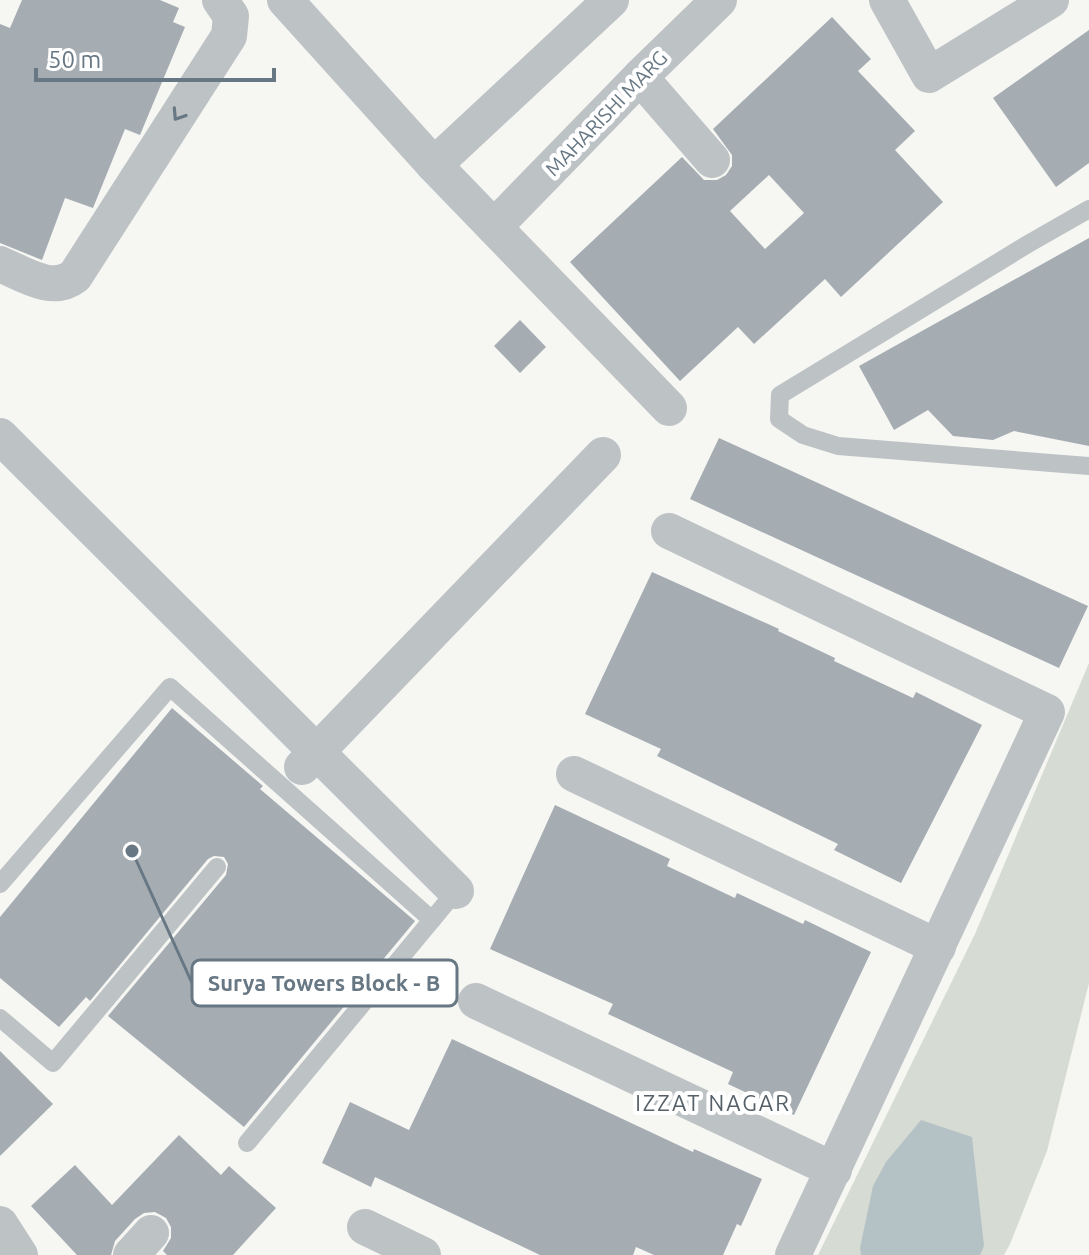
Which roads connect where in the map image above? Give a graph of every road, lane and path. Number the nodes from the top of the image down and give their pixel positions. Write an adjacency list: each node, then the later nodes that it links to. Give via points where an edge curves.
1 (220, 0): 12 (street, one-way to 12, via 231,16 229,36 75,276 54,286)
2 (285, 0): 9 (street)
3 (611, 0): 9 (street)
4 (719, 0): 7 (street, MAHARISHI MARG)
5 (887, 0): 6 (street, via 929,75)
6 (1051, 0)
7 (640, 77): 8 (street); 11 (street, MAHARISHI MARG)
8 (712, 160)
9 (434, 165): 11 (street)
10 (1089, 209): 16 (lane, via 780,395 779,419 803,435 838,446)
11 (494, 227): 13 (street)
12 (0, 264)
13 (669, 408)
14 (0, 436): 18 (street)
15 (603, 455): 18 (street)
16 (1089, 466)
17 (669, 531): 24 (street, via 1047,712)
18 (308, 761): 22 (street)
19 (574, 774): 24 (street)
20 (217, 867): 26 (lane, via 53,1063)
21 (0, 884): 23 (lane, via 170,687)
22 (456, 891): 23 (lane)
23 (432, 920): 27 (lane)
24 (938, 947): 28 (street)
25 (476, 1001): 28 (street)
26 (0, 1018)
27 (247, 1143)
28 (834, 1170): 33 (street)
29 (0, 1224): 31 (street)
30 (365, 1227): 32 (street)
31 (20, 1255)
32 (423, 1255)
33 (793, 1255)

